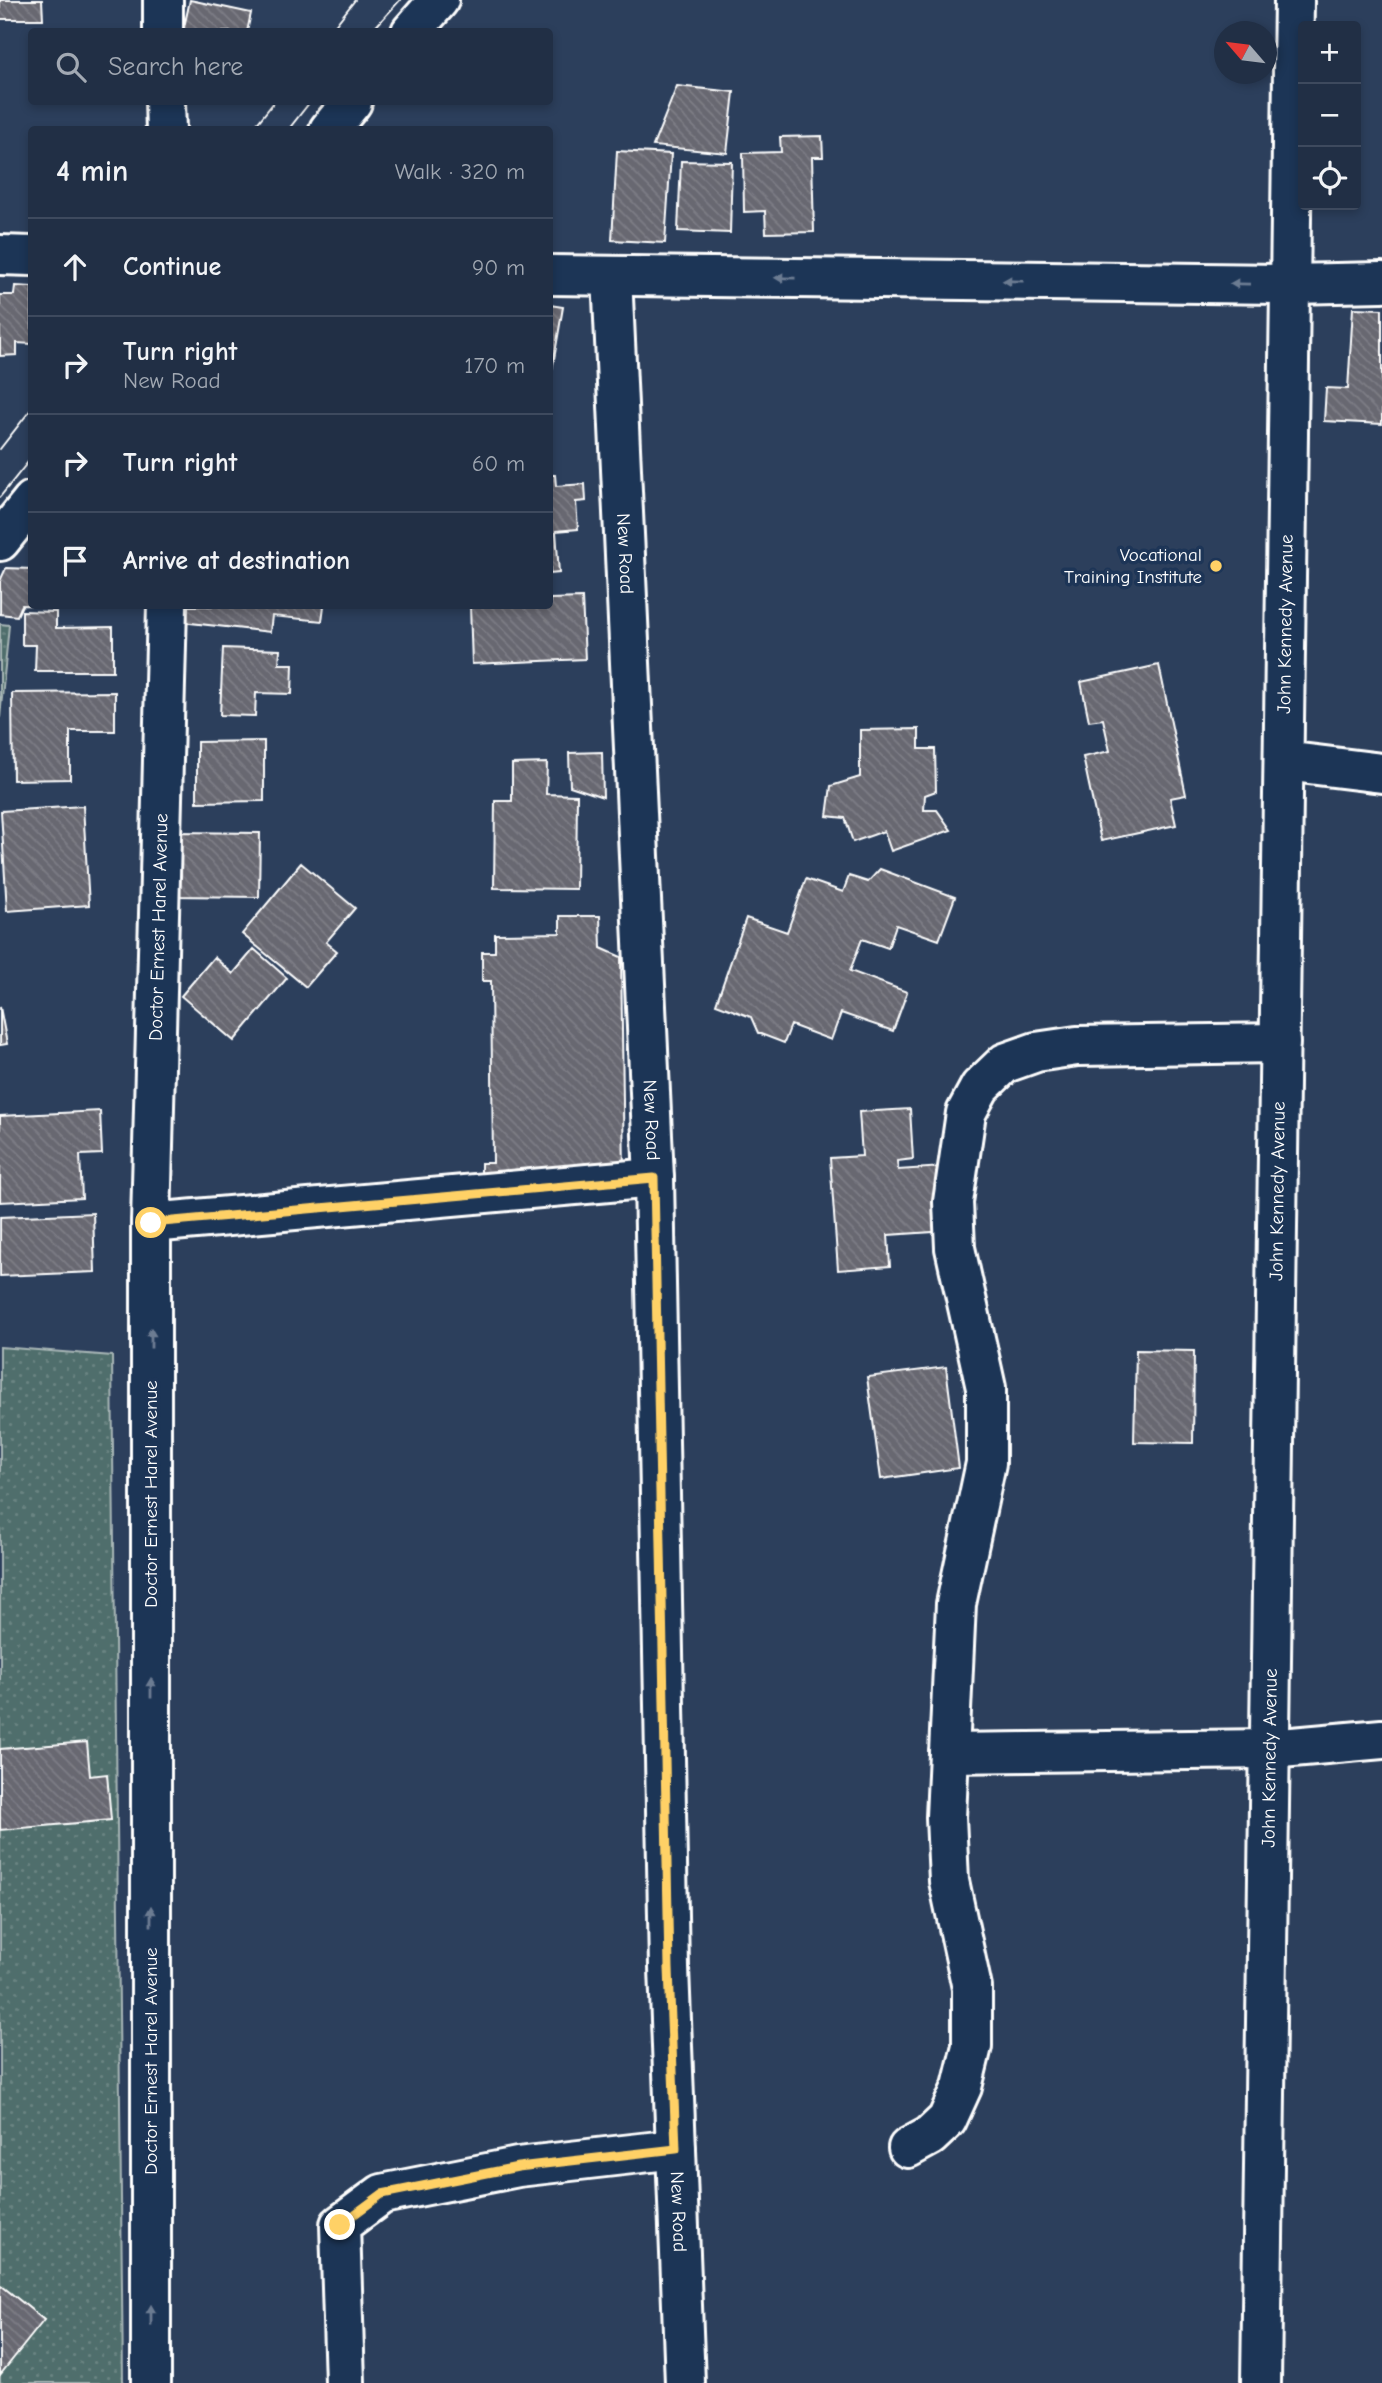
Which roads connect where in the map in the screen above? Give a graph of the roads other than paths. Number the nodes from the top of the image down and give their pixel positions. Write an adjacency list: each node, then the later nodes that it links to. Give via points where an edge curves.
1 (163, 0): 4 (street)
2 (439, 0): 5 (street)
3 (1294, 0): 15 (street, John Kennedy Avenue)
4 (163, 28)
5 (414, 28)
6 (165, 105): 8 (street)
7 (350, 105): 9 (street)
8 (166, 126)
9 (332, 126)
10 (0, 255): 11 (street)
11 (28, 256)
12 (553, 275): 13 (street)
13 (612, 276): 15 (street, one-way to 13); 22 (street, New Road)
14 (1382, 282): 15 (street)
15 (1290, 284): 19 (street, John Kennedy Avenue)
16 (28, 506): 17 (street)
17 (0, 541)
18 (167, 609): 23 (street, Doctor Ernest Harel Avenue)
19 (1284, 761): 20 (street); 21 (street, John Kennedy Avenue)
20 (1382, 773)
21 (1280, 1043): 25 (street, John Kennedy Avenue); 26 (street, via 1077,1046 1036,1052 1005,1063 980,1087 966,1113 953,1202 955,1248 986,1388 986,1463 956,1604)
22 (654, 1178): 23 (street); 28 (street, New Road)
23 (151, 1223): 29 (street, Doctor Ernest Harel Avenue, one-way to 23)
24 (1382, 1739): 25 (street)
25 (1270, 1749): 26 (street); 32 (street, John Kennedy Avenue)
26 (949, 1753): 27 (street, via 949,1881 972,1988 972,2046 962,2087 947,2120)
27 (908, 2148)
28 (676, 2149): 30 (street, via 518,2167 382,2194 340,2225); 31 (street, New Road)
29 (151, 2383)
30 (345, 2383)
31 (685, 2383)
32 (1261, 2383)

